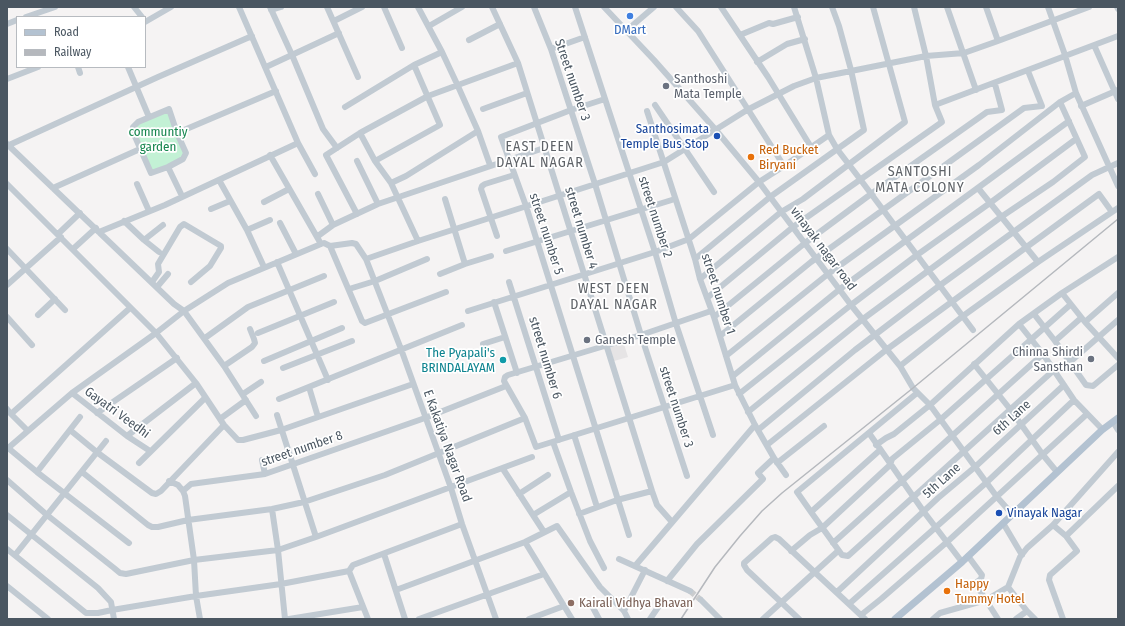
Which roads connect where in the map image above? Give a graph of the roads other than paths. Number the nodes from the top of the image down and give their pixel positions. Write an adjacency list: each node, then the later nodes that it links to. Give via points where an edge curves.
1 (55, 7): 27 (street)
2 (134, 7): 28 (street)
3 (239, 7): 38 (street)
4 (280, 7): 26 (street)
5 (327, 7): 31 (street)
6 (362, 7): 31 (street)
7 (384, 7): 45 (street)
8 (418, 7): 34 (street)
9 (462, 7): 34 (street)
10 (492, 7): 33 (street, street number 4)
11 (534, 7): 46 (street, Street number 3)
12 (575, 7): 40 (street, street number 2)
13 (604, 7): 35 (street, vinayak nagar road)
14 (654, 7): 35 (street)
15 (676, 7): 83 (street, via 698,31)
16 (721, 7): 37 (street)
17 (794, 7): 29 (street)
18 (832, 7): 59 (street)
19 (873, 7): 54 (street)
20 (914, 7): 51 (street)
21 (947, 7): 48 (street)
22 (986, 7): 43 (street)
23 (1048, 7): 32 (street)
24 (1088, 7): 32 (street)
25 (168, 8): 30 (street)
26 (271, 9): 49 (street)
27 (29, 16)
28 (141, 16)
29 (798, 17): 37 (street, via 769,23); 42 (street)
30 (146, 21)
31 (334, 21): 36 (street)
32 (1054, 21): 43 (street); 50 (street)
33 (500, 24): 41 (street); 53 (street, street number 4)
34 (429, 26): 47 (street)
35 (626, 31): 88 (street, vinayak nagar road)
36 (339, 34): 49 (street); 61 (street)
37 (740, 35): 52 (street)
38 (252, 36): 56 (street); 66 (street)
39 (1118, 36): 44 (street)
40 (585, 37): 46 (street); 74 (street, street number 2)
41 (469, 40)
42 (805, 40): 52 (street, via 787,44); 62 (street)
43 (998, 41): 48 (street)
44 (1094, 45): 50 (street); 69 (street)
45 (402, 48)
46 (551, 49): 82 (street, Street number 3)
47 (442, 52): 55 (street); 64 (street)
48 (964, 52): 51 (street); 67 (street)
49 (292, 55): 56 (street); 97 (street, via 323,129)
50 (1065, 55): 60 (street); 71 (street)
51 (926, 56): 54 (street); 78 (street)
52 (757, 62): 72 (street)
53 (518, 63): 64 (street); 70 (street, street number 4)
54 (889, 63): 59 (street); 108 (street, via 905,122)
55 (414, 65): 73 (street); 80 (street)
56 (266, 67): 68 (street)
57 (35, 68): 63 (street)
58 (128, 68): 66 (street)
59 (851, 70): 62 (street); 101 (street, via 864,130)
60 (1028, 71): 65 (street); 144 (street, via 1042,106 1024,108)
61 (358, 77)
62 (816, 78): 72 (street); 92 (street)
63 (7, 79)
64 (457, 84): 73 (street); 89 (street)
65 (995, 84): 67 (street); 129 (street, via 1002,110 987,112)
66 (136, 87): 85 (street); 95 (street)
67 (976, 90): 78 (street)
68 (276, 91): 90 (street); 94 (street)
69 (1116, 91): 75 (street); 79 (street)
70 (527, 93): 81 (street); 87 (street, street number 4)
71 (1076, 93): 76 (street); 79 (street)
72 (778, 94): 83 (street); 96 (street)
73 (428, 96): 91 (street); 105 (street, via 440,125)
74 (605, 99): 82 (street); 113 (street, street number 2)
75 (1118, 99)
76 (1060, 102): 86 (street); 158 (street, via 979,165)
77 (655, 105): 100 (street)
78 (935, 105): 116 (street, via 942,122)
79 (1081, 106): 112 (street)
80 (345, 107)
81 (483, 109)
82 (570, 110): 87 (street); 122 (street, Street number 3)
83 (747, 110): 88 (street); 110 (street)
84 (647, 111): 106 (street, street number 1)
85 (149, 117): 90 (street, via 168,109); 99 (street, via 133,127)
86 (1069, 121): 93 (street); 125 (street)
87 (536, 123): 98 (street, street number 4); 103 (street, street number 5, via 502,137)
88 (715, 129): 100 (street); 118 (street, vinayak nagar road)
89 (478, 132): 109 (street); 119 (street)
90 (177, 133): 111 (street, via 186,153 183,159)
91 (360, 133): 97 (street); 105 (street)
92 (829, 134): 96 (street); 101 (street)
93 (1076, 139): 139 (street); 150 (street, via 1085,157)
94 (298, 143): 102 (street); 114 (street)
95 (7, 145): 124 (street)
96 (810, 147): 110 (street)
97 (337, 148): 149 (street, via 326,155)
98 (544, 148): 103 (street); 130 (street, street number 4)
99 (140, 149): 111 (street, via 151,173); 124 (street)
100 (685, 149): 106 (street); 127 (street)
101 (838, 149): 108 (street); 133 (street)
102 (270, 155): 117 (street); 126 (street)
103 (510, 160): 109 (street); 115 (street, street number 5)
104 (357, 161): 138 (street)
105 (375, 161): 119 (street)
106 (664, 162): 113 (street); 135 (street, street number 1)
107 (1118, 163): 112 (street)
108 (849, 164): 116 (street); 146 (street, via 803,199)
109 (490, 165): 132 (street)
110 (784, 166): 118 (street)
111 (168, 167): 131 (street)
112 (1109, 167): 123 (street); 164 (street, via 1092,175)
113 (629, 172): 122 (street); 143 (street, street number 2)
114 (315, 174)
115 (514, 175): 140 (street, street number 5); 151 (street, via 482,186)
116 (860, 179): 129 (street); 159 (street)
117 (219, 180): 131 (street); 136 (street)
118 (759, 182): 133 (street, vinayak nagar road); 168 (street)
119 (391, 183): 132 (street)
120 (7, 184): 165 (street)
121 (137, 184): 145 (street)
122 (595, 184): 130 (street); 153 (street, street number 3)
123 (1118, 186)
124 (53, 188): 148 (street)
125 (978, 188): 139 (street); 170 (street)
126 (290, 189): 137 (street); 166 (street)
127 (714, 192)
128 (318, 194): 157 (street)
129 (871, 194): 144 (street); 173 (street)
130 (560, 195): 140 (street); 163 (street, street number 4)
131 (182, 196): 145 (street)
132 (397, 197): 138 (street); 171 (street)
133 (770, 197): 146 (street, vinayak nagar road); 189 (street)
134 (445, 199): 162 (street)
135 (675, 199): 143 (street); 168 (street, street number 1)
136 (230, 201): 142 (street); 161 (street)
137 (264, 202)
138 (378, 204): 149 (street)
139 (990, 204): 150 (street); 183 (street)
140 (526, 206): 151 (street); 172 (street, street number 5)
141 (1118, 208): 147 (street)
142 (212, 209)
143 (641, 210): 153 (street); 181 (street, street number 2)
144 (883, 210): 158 (street); 186 (street)
145 (149, 211): 154 (street)
146 (781, 212): 159 (street, vinayak nagar road); 202 (street)
147 (1112, 212): 176 (street, via 1099,194); 191 (street)
148 (80, 213): 160 (street); 165 (street)
149 (357, 214): 157 (street)
150 (1001, 217): 164 (street); 196 (street)
151 (490, 218): 162 (street); 167 (street)
152 (270, 220): 161 (street)
153 (606, 220): 163 (street); 192 (street, street number 3)
154 (124, 221): 160 (street); 169 (street)
155 (280, 223): 182 (street)
156 (163, 225): 169 (street)
157 (333, 225): 166 (street)
158 (894, 225): 170 (street); 200 (street)
159 (793, 228): 173 (street, vinayak nagar road); 218 (street)
160 (97, 230): 178 (street); 204 (street)
161 (247, 230): 194 (street)
162 (454, 230): 171 (street); 193 (street)
163 (570, 231): 172 (street); 199 (street, street number 4)
164 (1014, 232): 176 (street); 209 (street)
165 (60, 236): 178 (street); 195 (street)
166 (318, 236): 174 (street)
167 (497, 236)
168 (689, 239): 181 (street); 189 (street, street number 1)
169 (144, 240): 180 (street)
170 (905, 240): 183 (street); 212 (street)
171 (418, 241): 187 (street)
172 (537, 242): 179 (street); 207 (street, street number 5)
173 (805, 243): 186 (street, vinayak nagar road); 229 (street)
174 (321, 244): 175 (street); 182 (street)
175 (330, 246): 187 (street, E Kakatiya Nagar Road, via 356,244); 211 (street)
176 (1026, 247): 191 (street); 220 (street)
177 (7, 249): 195 (street)
178 (73, 249): 225 (street)
179 (506, 251)
180 (159, 252)
181 (655, 252): 192 (street); 239 (street, street number 2)
182 (296, 254): 190 (street)
183 (917, 255): 196 (street); 223 (street)
184 (491, 256): 193 (street)
185 (1118, 257): 215 (street)
186 (816, 258): 200 (street, vinayak nagar road); 250 (street)
187 (366, 259): 203 (street, E Kakatiya Nagar Road)
188 (427, 259): 203 (street)
189 (695, 259): 202 (street, street number 1)
190 (277, 262): 194 (street); 213 (street)
191 (1038, 262): 234 (street)
192 (620, 263): 199 (street); 248 (street, street number 3)
193 (465, 264): 198 (street)
194 (264, 267): 227 (street, via 228,283)
195 (26, 269): 208 (street); 219 (street)
196 (929, 270): 209 (street); 236 (street)
197 (168, 274): 210 (street)
198 (440, 274)
199 (584, 274): 207 (street); 260 (street, street number 4)
200 (828, 274): 212 (street, vinayak nagar road); 266 (street)
201 (324, 276): 213 (street)
202 (700, 279): 218 (street, street number 1)
203 (375, 281): 211 (street); 233 (street, E Kakatiya Nagar Road)
204 (152, 282): 205 (street, via 159,272 158,264 184,224 221,246 210,266); 210 (street)
205 (191, 282)
206 (509, 282): 217 (street, street number 6)
207 (550, 284): 217 (street); 265 (street, street number 5)
208 (7, 286)
209 (939, 286): 220 (street); 249 (street)
210 (157, 287): 227 (street)
211 (349, 289): 233 (street, via 362,321 365,323)
212 (840, 289): 223 (street, vinayak nagar road); 279 (street)
213 (288, 290): 232 (street); 252 (street, via 248,307)
214 (446, 292): 233 (street)
215 (1062, 293): 224 (street); 230 (street)
216 (1118, 293): 237 (street)
217 (514, 296): 222 (street); 276 (street, street number 6)
218 (707, 298): 229 (street, street number 1)
219 (55, 299): 226 (street); 231 (street)
220 (951, 301): 234 (street); 262 (street)
221 (334, 302): 232 (street)
222 (494, 302): 228 (street); 251 (street)
223 (851, 305): 236 (street, vinayak nagar road); 292 (street)
224 (1070, 305): 237 (street); 244 (street)
225 (130, 308): 246 (street); 302 (street)
226 (65, 310)
227 (184, 311): 246 (street); 252 (street)
228 (468, 311)
229 (713, 314): 239 (street); 250 (street, street number 1)
230 (1034, 314): 240 (street); 244 (street)
231 (38, 315)
232 (300, 316): 247 (street); 255 (street)
233 (387, 316): 261 (street, E Kakatiya Nagar Road)
234 (963, 316): 245 (street); 274 (street)
235 (7, 317): 259 (street)
236 (863, 319): 249 (street, vinayak nagar road); 303 (street)
237 (1083, 320): 253 (street); 257 (street)
238 (1118, 320): 253 (street)
239 (676, 324): 248 (street); 294 (street, street number 2)
240 (1020, 324): 254 (street); 271 (street)
241 (462, 326): 261 (street)
242 (250, 328): 273 (street, via 255,343)
243 (342, 328): 255 (street)
244 (1045, 328): 254 (street); 257 (street)
245 (974, 330)
246 (156, 333): 267 (street); 289 (street)
247 (258, 333)
248 (642, 335): 260 (street); 300 (street, street number 3)
249 (875, 335): 262 (street, vinayak nagar road); 319 (street)
250 (720, 336): 266 (street, street number 1)
251 (505, 337): 258 (street); 278 (street)
252 (204, 338): 273 (street)
253 (1099, 338): 268 (street); 270 (street)
254 (1032, 339): 263 (street); 280 (street)
255 (310, 341): 264 (street); 269 (street)
256 (352, 341): 264 (street)
257 (1055, 341): 270 (street)
258 (483, 344)
259 (32, 345)
260 (607, 346): 265 (street); 309 (street, street number 4)
261 (400, 349): 281 (street); 284 (street, E Kakatiya Nagar Road)
262 (886, 350): 274 (street, vinayak nagar road); 333 (street)
263 (1042, 354): 277 (street); 293 (street)
264 (316, 356): 275 (street); 281 (street)
265 (572, 356): 276 (street); 318 (street, street number 5)
266 (726, 356): 279 (street, street number 1)
267 (177, 358): 283 (street); 304 (street)
268 (1118, 358)
269 (264, 360)
270 (1070, 362): 272 (street, via 1086,385 1090,386)
271 (974, 364): 280 (street); 299 (street)
272 (1118, 365)
273 (224, 366): 291 (street)
274 (900, 366): 290 (street, vinayak nagar road)
275 (283, 368)
276 (536, 368): 278 (street); 331 (street, street number 6)
277 (1054, 370): 286 (street); 301 (street)
278 (516, 373): 287 (street, via 505,377)
279 (733, 376): 285 (street, street number 1)
280 (986, 378): 293 (street); 313 (street)
281 (328, 380): 288 (street)
282 (261, 382): 291 (street)
283 (196, 383): 295 (street); 329 (street)
284 (413, 384): 308 (street); 311 (street, E Kakatiya Nagar Road)
285 (735, 385): 292 (street, street number 1); 294 (street)
286 (1064, 385): 298 (street); 316 (street, 6th Lane)
287 (506, 386): 311 (street, street number 8); 312 (street)
288 (309, 387): 296 (street); 308 (street)
289 (72, 393): 304 (street, Gayatri Veedhi); 324 (street)
290 (918, 393): 299 (street, vinayak nagar road); 325 (street)
291 (243, 394): 297 (street)
292 (739, 394): 303 (street, street number 1)
293 (998, 394): 301 (street); 326 (street)
294 (699, 395): 300 (street); 328 (street, street number 2)
295 (205, 398): 315 (street); 336 (street)
296 (279, 399)
297 (246, 400): 307 (street); 315 (street)
298 (1074, 400): 305 (street); 330 (street)
299 (930, 405): 313 (street, vinayak nagar road); 335 (street, via 886,438)
300 (665, 406): 309 (street); 356 (street, street number 3)
301 (1010, 409): 316 (street); 337 (street)
302 (9, 412): 324 (street)
303 (748, 412): 319 (street, street number 1)
304 (97, 413): 329 (street, Gayatri Veedhi)
305 (1087, 414): 320 (street); 341 (street)
306 (277, 415): 322 (street)
307 (256, 416)
308 (318, 417): 322 (street)
309 (629, 417): 318 (street); 364 (street, street number 4)
310 (80, 418): 321 (street)
311 (425, 418): 340 (street, E Kakatiya Nagar Road); 346 (street, street number 8)
312 (525, 418): 331 (street, via 536,447); 340 (street)
313 (940, 420): 326 (street, vinayak nagar road); 347 (street, via 892,459)
314 (1115, 420): 320 (main road); 323 (street)
315 (222, 422): 322 (street, via 238,440); 358 (street)
316 (1021, 424): 330 (street); 348 (street, 6th Lane)
317 (824, 426): 344 (street)
318 (595, 428): 327 (street); 370 (street, street number 5)
319 (756, 428): 333 (street, street number 1); 382 (street)
320 (1102, 429): 352 (main road)
321 (70, 430): 339 (street); 350 (street)
322 (281, 430): 346 (street)
323 (1118, 430)
324 (28, 431): 334 (street)
325 (868, 433): 335 (street); 374 (street, via 797,492)
326 (952, 434): 337 (street, vinayak nagar road); 359 (street)
327 (574, 435): 331 (street); 372 (street)
328 (713, 435)
329 (127, 436): 336 (street, Gayatri Veedhi)
330 (1033, 440): 341 (street); 360 (street)
331 (556, 441): 366 (street, street number 6)
332 (106, 442): 339 (street)
333 (767, 445): 344 (street, street number 1)
334 (7, 448): 350 (street)
335 (878, 448): 347 (street); 374 (street)
336 (150, 451): 345 (street)
337 (964, 451): 348 (street, vinayak nagar road); 368 (street)
338 (1118, 452): 385 (street)
339 (98, 453): 351 (street); 358 (street, via 152,493 161,491)
340 (438, 453): 362 (street, E Kakatiya Nagar Road); 371 (street, via 385,475)
341 (1043, 455): 352 (street); 369 (street)
342 (532, 457): 349 (street)
343 (262, 460): 353 (street)
344 (776, 461): 354 (street, street number 1); 415 (street, via 758,473 763,479 697,544)
345 (139, 463)
346 (293, 465): 353 (street, street number 8); 371 (street)
347 (890, 465): 359 (street); 387 (street)
348 (975, 466): 360 (street, vinayak nagar road); 375 (street, 5th Lane)
349 (503, 469): 362 (street); 367 (street)
350 (37, 472): 365 (street)
351 (82, 472): 365 (street); 381 (street, via 152,527)
352 (1057, 472): 380 (main road)
353 (265, 474): 363 (street, street number 8, via 191,484)
354 (786, 475)
355 (548, 476): 367 (street)
356 (687, 476)
357 (7, 480): 378 (street)
358 (169, 481): 363 (street)
359 (902, 481): 368 (street); 396 (street)
360 (987, 482): 369 (street, vinayak nagar road); 386 (street)
361 (1118, 486): 391 (street)
362 (451, 488): 384 (street, E Kakatiya Nagar Road); 392 (street)
363 (184, 490): 381 (street)
364 (652, 491): 370 (street); 382 (street, street number 4, via 658,506)
365 (65, 492): 378 (street); 393 (street)
366 (571, 492): 376 (street, street number 6); 379 (street)
367 (519, 494): 379 (street)
368 (913, 497): 375 (street); 400 (street, via 848,556)
369 (997, 497): 380 (street, vinayak nagar road); 395 (street)
370 (617, 500): 372 (street); 390 (street, street number 5)
371 (304, 502): 373 (street); 392 (street)
372 (597, 507): 376 (street)
373 (272, 509): 381 (street); 398 (street)
374 (811, 512): 387 (street)
375 (924, 512): 386 (street); 421 (street, 5th Lane)
376 (579, 514): 410 (street, street number 6)
377 (7, 515): 389 (street)
378 (47, 515): 389 (street); 406 (street, via 120,573 126,574)
379 (533, 515): 388 (street)
380 (1013, 515): 383 (main road)
381 (188, 520): 406 (street)
382 (672, 522): 409 (street)
383 (1003, 523): 403 (street); 404 (main road)
384 (462, 524): 401 (street); 407 (street, E Kakatiya Nagar Road)
385 (1053, 525): 391 (street); 403 (street)
386 (936, 527): 395 (street); 429 (street)
387 (822, 528): 396 (street); 399 (street)
388 (544, 532): 394 (street); 433 (street, via 557,526 600,586)
389 (32, 534): 402 (street); 432 (street, via 98,588 111,602)
390 (629, 535)
391 (1066, 536): 458 (street, via 1077,551 1050,575 1049,580)
392 (316, 537): 398 (street)
393 (129, 542)
394 (525, 542): 407 (street); 414 (street)
395 (947, 542): 408 (street); 435 (street)
396 (833, 543): 400 (street)
397 (7, 549): 402 (street)
398 (278, 550): 406 (street); 416 (street)
399 (791, 551): 413 (street); 427 (street, via 778,538 772,538 744,563 747,570)
400 (838, 551): 413 (street)
401 (384, 554): 412 (street, via 353,565); 419 (street)
402 (15, 555): 432 (street, via 86,613)
403 (1022, 555): 418 (street)
404 (968, 556): 408 (main road); 425 (street, via 982,575 977,586)
405 (619, 559): 409 (street)
406 (194, 560): 423 (street)
407 (476, 560): 419 (street); 422 (street, E Kakatiya Nagar Road)
408 (962, 562): 453 (main road)
409 (634, 566): 411 (street)
410 (604, 568)
411 (645, 570): 415 (street); 433 (street)
412 (349, 572): 416 (street); 430 (street)
413 (814, 573): 421 (street); 427 (street)
414 (544, 574): 422 (street); 431 (street)
415 (667, 581): 420 (street)
416 (281, 584): 423 (street); 439 (street)
417 (7, 586): 436 (street)
418 (1008, 587): 425 (street); 434 (street)
419 (396, 590): 442 (street)
420 (690, 591)
421 (837, 592): 429 (street)
422 (487, 594): 443 (street); 444 (street, E Kakatiya Nagar Road)
423 (196, 596): 432 (street); 438 (street)
424 (701, 600): 450 (street)
425 (986, 600): 454 (street, via 940,613); 455 (street)
426 (661, 603): 449 (street)
427 (782, 603): 451 (street); 452 (street)
428 (591, 604): 447 (street)
429 (850, 604): 435 (street)
430 (363, 606): 440 (street); 441 (street)
431 (564, 606): 445 (street); 446 (street)
432 (112, 610): 437 (street)
433 (624, 611): 448 (street)
434 (1026, 611): 456 (street); 457 (street)
435 (863, 617)
436 (48, 619)
437 (114, 619)
438 (200, 619)
439 (285, 619)
440 (289, 619)
441 (368, 619)
442 (405, 619)
443 (419, 619)
444 (496, 619)
445 (529, 619)
446 (572, 619)
447 (599, 619)
448 (628, 619)
449 (650, 619)
450 (720, 619)
451 (763, 619)
452 (799, 619)
453 (894, 619)
454 (933, 619)
455 (998, 619)
456 (1016, 619)
457 (1035, 619)
458 (1064, 619)

